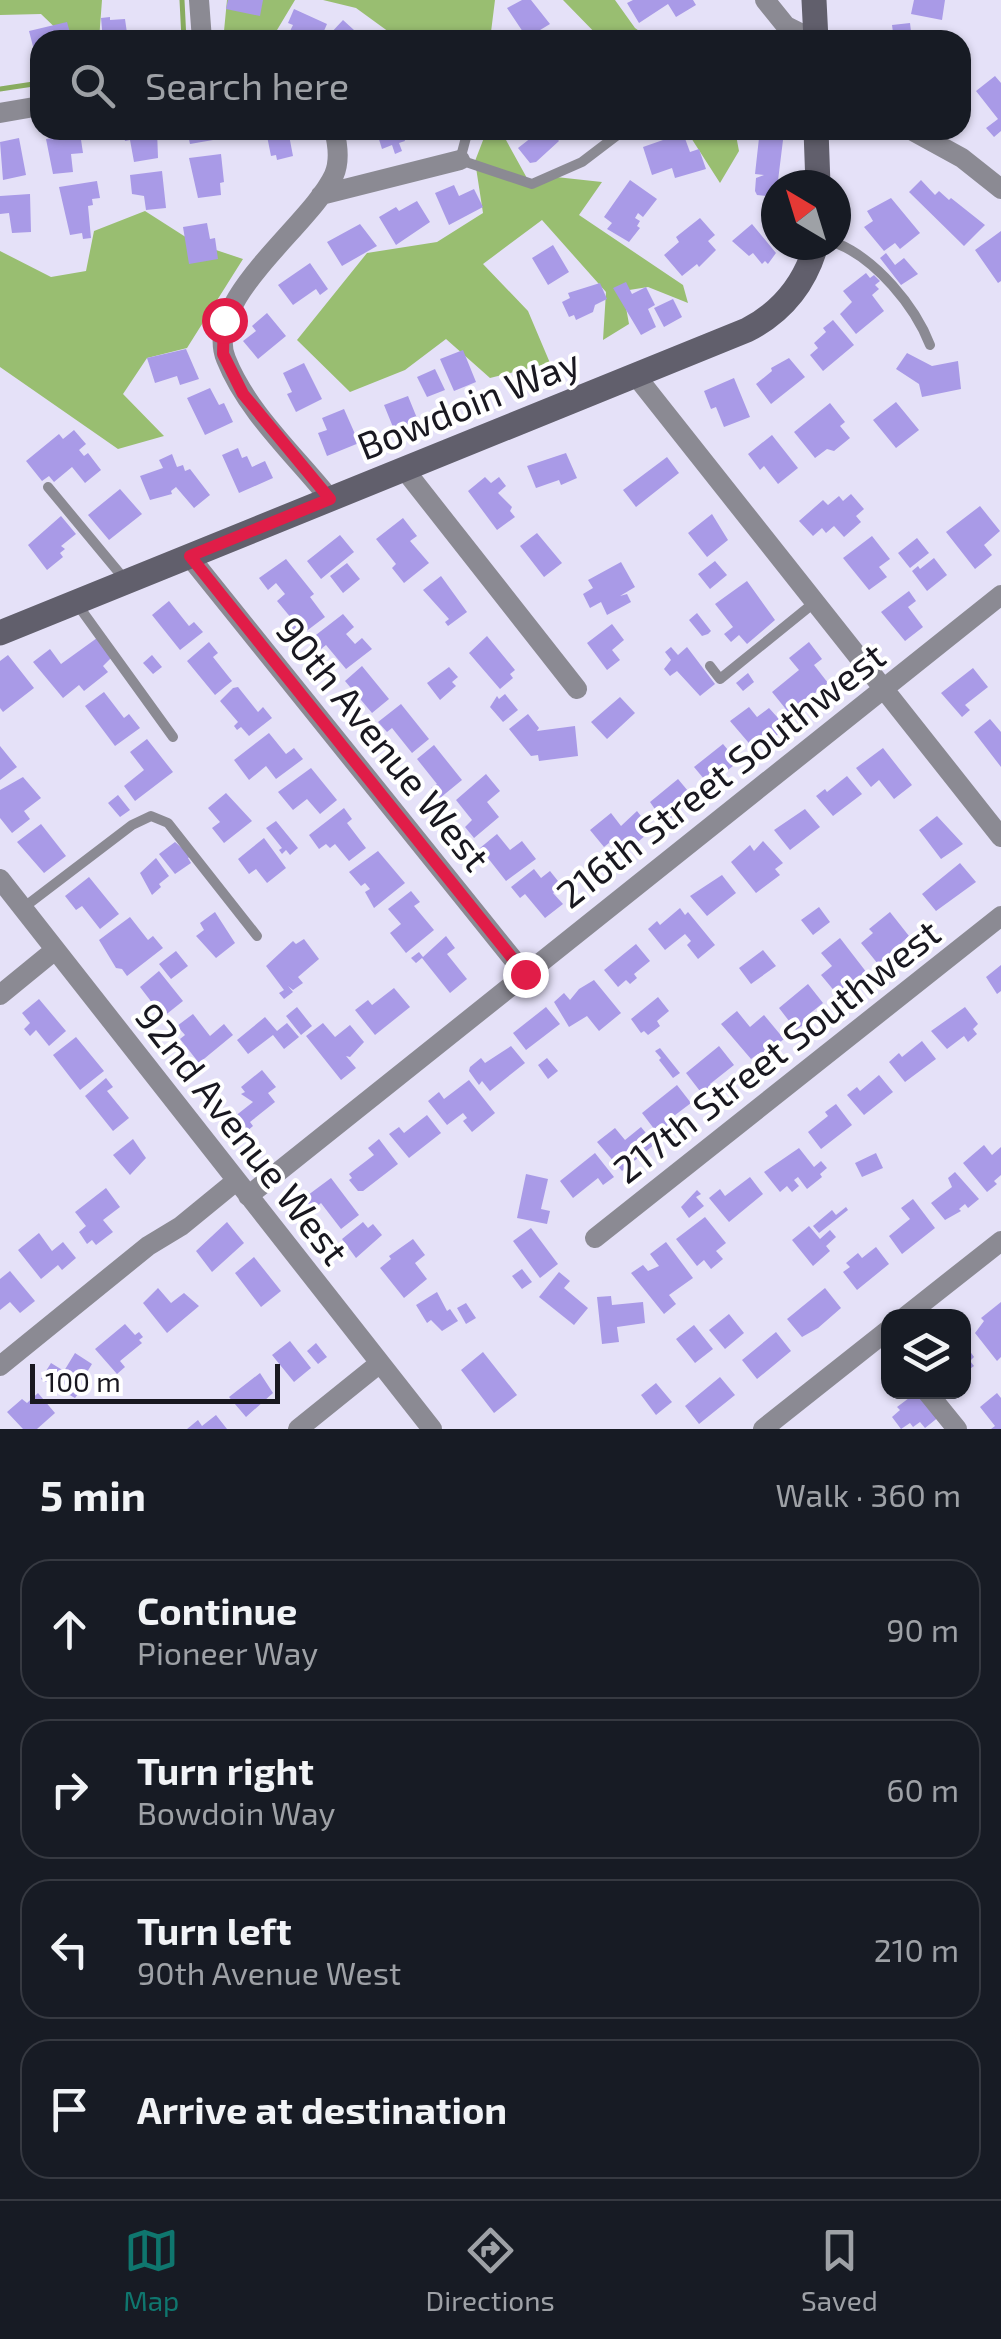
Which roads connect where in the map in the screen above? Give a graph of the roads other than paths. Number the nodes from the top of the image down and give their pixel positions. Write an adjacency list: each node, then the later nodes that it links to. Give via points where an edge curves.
1 (199, 0): 4 (street)
2 (765, 0): 5 (street)
3 (814, 0): 6 (street)
4 (201, 30)
5 (794, 30)
6 (815, 30)
7 (30, 108): 8 (street)
8 (0, 113)
9 (336, 140): 17 (street, via 335,173)
10 (465, 140): 14 (lane)
11 (611, 140): 14 (lane, via 582,162 532,184)
12 (816, 140): 15 (street)
13 (929, 140): 16 (street)
14 (460, 160): 17 (street)
15 (817, 170)
16 (1001, 188)
17 (321, 196): 24 (street, via 224,320 223,354 243,394)
18 (851, 253): 20 (lane, via 878,272 924,328)
19 (811, 260): 21 (street, Bowdoin Way, via 796,289 764,321)
20 (930, 346)
21 (636, 376): 22 (street, Bowdoin Way); 29 (street)
22 (404, 469): 24 (street, Bowdoin Way); 32 (street)
23 (48, 487): 26 (lane)
24 (330, 499): 25 (street, Bowdoin Way)
25 (190, 556): 26 (street, Bowdoin Way); 41 (street, 90th Avenue West)
26 (126, 582): 28 (street, Bowdoin Way)
27 (1001, 596): 33 (street, 216th Street Southwest)
28 (75, 602): 30 (street, Bowdoin Way); 34 (lane)
29 (815, 602): 31 (lane, via 720,679); 33 (street)
30 (0, 632)
31 (710, 666)
32 (577, 688)
33 (884, 689): 35 (street); 41 (street, 216th Street Southwest)
34 (173, 737)
35 (1001, 838)
36 (0, 879): 37 (street, 92nd Avenue West)
37 (23, 908): 39 (lane, via 151,816 168,823); 40 (street, 92nd Avenue West)
38 (1001, 916): 44 (street, 217th Street Southwest)
39 (257, 936)
40 (55, 950): 42 (street); 43 (street, 92nd Avenue West)
41 (525, 974): 43 (street, 216th Street Southwest)
42 (0, 995)
43 (242, 1188): 48 (street, 92nd Avenue West); 49 (street, 216th Street Southwest, via 148,1246)
44 (595, 1238)
45 (1001, 1241): 46 (street)
46 (915, 1309)
47 (881, 1340): 51 (street)
48 (380, 1363): 52 (street); 53 (street, 92nd Avenue West)
49 (0, 1366)
50 (933, 1399): 54 (street)
51 (766, 1428)
52 (298, 1429)
53 (432, 1429)
54 (957, 1429)

